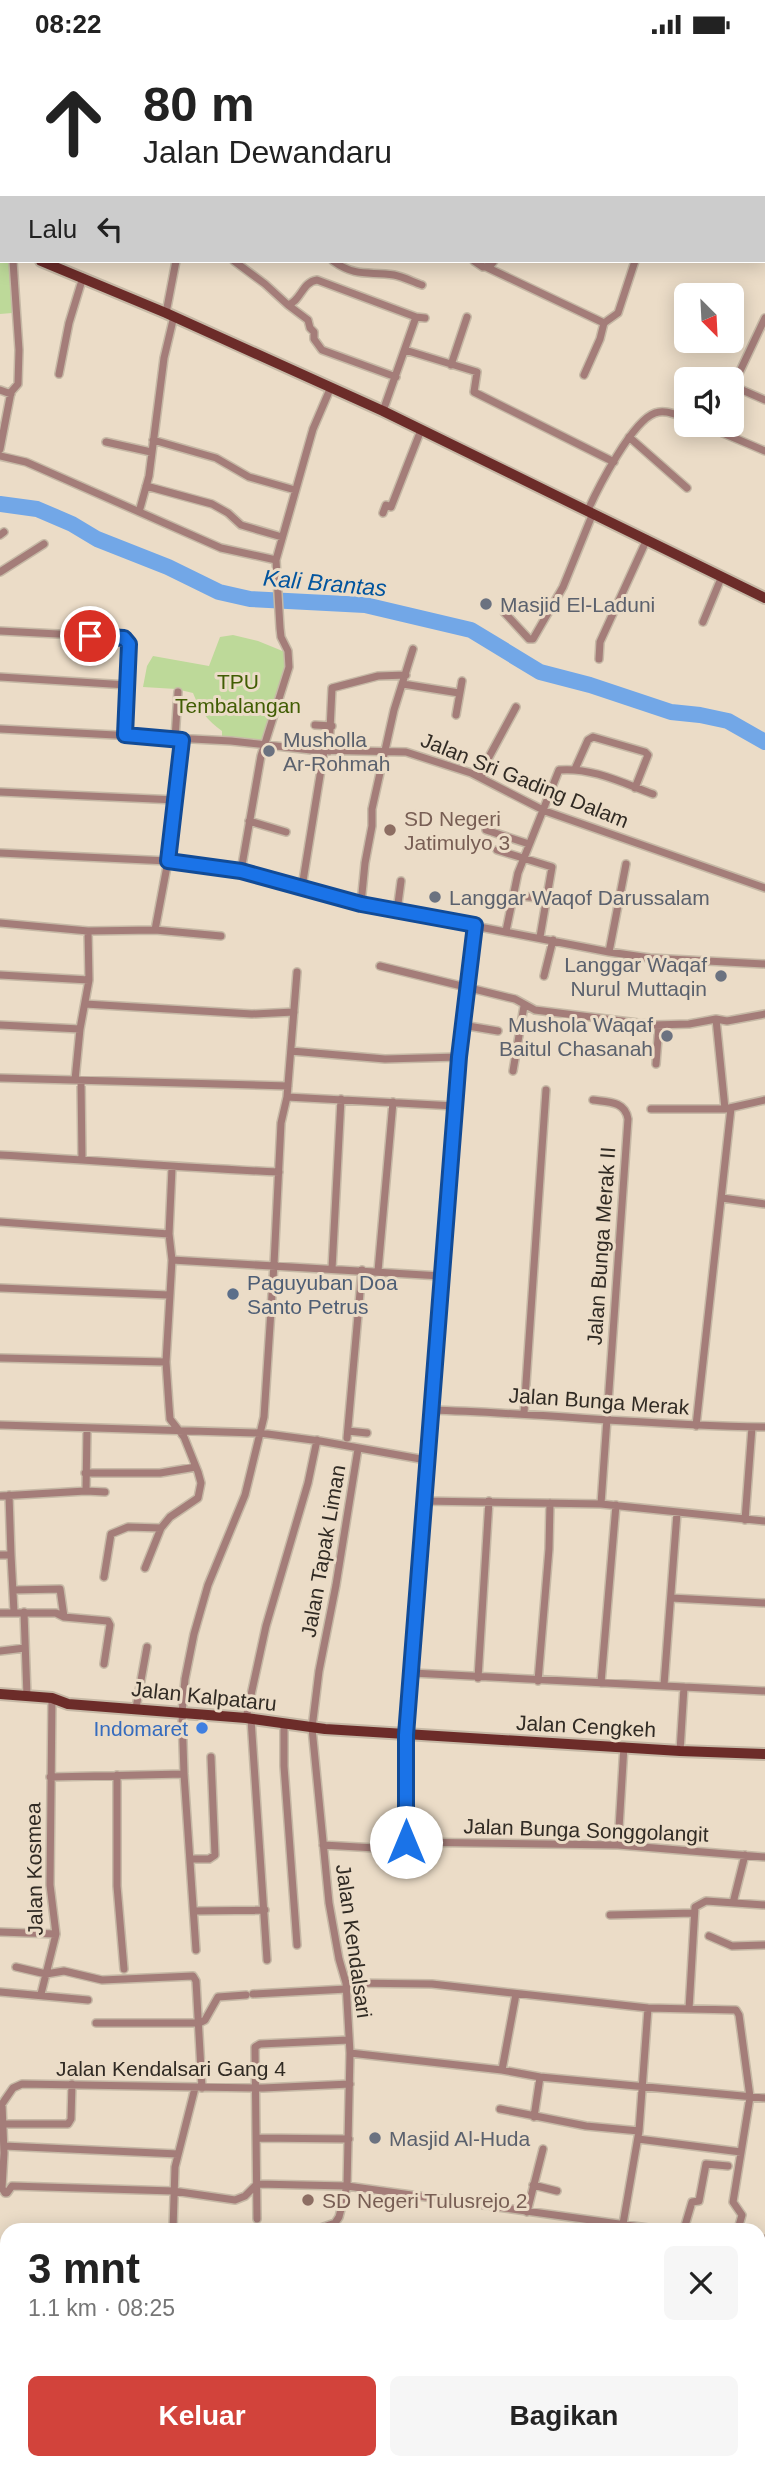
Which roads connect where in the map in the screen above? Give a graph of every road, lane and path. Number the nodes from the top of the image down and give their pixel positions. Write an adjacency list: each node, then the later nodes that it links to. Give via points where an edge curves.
1 (13, 263): 28 (street, via 19,350 18,385)
2 (46, 263): 12 (main road)
3 (176, 263): 15 (street)
4 (237, 263): 14 (street)
5 (336, 263): 13 (street, via 367,275 396,275)
6 (476, 263): 10 (street)
7 (491, 263): 10 (street)
8 (495, 263): 11 (street)
9 (634, 263): 20 (street, via 618,313)
10 (486, 267): 11 (street)
11 (498, 271): 20 (street)
12 (83, 277): 15 (main road); 23 (street)
13 (422, 285)
14 (288, 305): 16 (street, via 307,283 317,280); 25 (street, via 308,320 322,350)
15 (170, 314): 26 (main road); 35 (street)
16 (416, 317): 18 (street); 21 (street)
17 (467, 317): 22 (street)
18 (425, 318)
19 (765, 319): 29 (street, via 733,386)
20 (604, 323): 24 (street)
21 (405, 350): 22 (street); 25 (street)
22 (451, 365): 41 (street, via 477,372 474,392)
23 (59, 374)
24 (584, 375)
25 (396, 377): 30 (street)
26 (331, 387): 30 (main road); 44 (street)
27 (0, 390): 28 (street)
28 (10, 394): 37 (street)
29 (765, 400)
30 (383, 411): 32 (main road)
31 (674, 414): 33 (street, via 654,413)
32 (421, 430): 46 (main road); 47 (street, via 391,507 386,505)
33 (629, 437): 41 (street); 43 (street)
34 (732, 437): 38 (street)
35 (153, 440): 39 (street); 44 (street, via 216,458 249,477)
36 (106, 442): 39 (street)
37 (0, 449)
38 (765, 451)
39 (151, 452): 42 (street)
40 (0, 456): 45 (street, via 26,462)
41 (614, 461): 46 (street)
42 (146, 486): 45 (street); 48 (street, via 212,504 241,525)
43 (687, 488)
44 (295, 489): 48 (street)
45 (139, 512): 51 (street, via 221,548)
46 (590, 512): 49 (main road); 55 (street, via 562,587 533,639)
47 (383, 513)
48 (282, 537): 51 (street)
49 (647, 539): 53 (main road); 59 (street, via 607,624)
50 (44, 544): 52 (street)
51 (276, 560): 74 (street, via 279,617 289,667)
52 (0, 572)
53 (723, 576): 54 (main road); 56 (street)
54 (765, 598)
55 (504, 611)
56 (703, 622)
57 (0, 631): 64 (street, via 124,638 130,647)
58 (413, 649): 60 (street)
59 (599, 659)
60 (406, 675): 63 (street); 70 (street, via 378,676 332,688)
61 (0, 677): 64 (street)
62 (463, 681): 66 (street)
63 (403, 684): 66 (street); 76 (street)
64 (127, 685): 72 (street)
65 (178, 691): 73 (street)
66 (459, 693): 68 (street)
67 (516, 706): 78 (street)
68 (456, 715)
69 (315, 725): 70 (street)
70 (332, 726): 75 (street)
71 (0, 729): 72 (street, Jalan Sri Gading Dalam)
72 (125, 735): 73 (street, Jalan Sri Gading Dalam)
73 (178, 740): 74 (street, Jalan Sri Gading Dalam); 82 (street)
74 (264, 745): 75 (street, Jalan Sri Gading Dalam); 84 (street)
75 (326, 751): 76 (street, Jalan Sri Gading Dalam); 95 (street)
76 (386, 751): 78 (street, Jalan Sri Gading Dalam, via 418,754); 99 (street, via 372,809)
77 (575, 769): 79 (street); 79 (street, via 593,737 645,752 648,755); 83 (street, via 559,770)
78 (481, 778): 83 (street, Jalan Sri Gading Dalam)
79 (635, 788): 81 (street)
80 (0, 792): 82 (street)
81 (653, 794)
82 (176, 800): 91 (street)
83 (543, 811): 87 (street); 96 (street, Jalan Sri Gading Dalam)
84 (249, 821): 86 (street); 93 (street)
85 (486, 830): 87 (street)
86 (286, 832)
87 (529, 843): 90 (street)
88 (497, 850): 90 (street)
89 (0, 853): 91 (street)
90 (524, 859): 97 (street); 98 (street, via 552,867)
91 (168, 861): 93 (street); 103 (street)
92 (626, 864): 109 (street)
93 (241, 871): 95 (street)
94 (401, 881): 100 (street)
95 (302, 887): 99 (street)
96 (765, 888)
97 (513, 895): 98 (street); 105 (street)
98 (546, 899): 107 (street)
99 (361, 904): 100 (street)
100 (397, 911): 102 (street)
101 (0, 923): 104 (street)
102 (475, 925): 105 (street); 116 (street)
103 (155, 930): 104 (street); 106 (street)
104 (88, 931): 115 (street)
105 (506, 931): 107 (street)
106 (221, 936)
107 (540, 937): 108 (street)
108 (553, 940): 109 (street); 114 (street)
109 (609, 952): 110 (street)
110 (765, 964)
111 (380, 966): 116 (street)
112 (297, 972): 119 (street)
113 (0, 975): 115 (street)
114 (544, 976)
115 (89, 979): 117 (street)
116 (467, 986): 118 (street, via 515,999); 124 (street)
117 (85, 1004): 119 (street); 125 (street)
118 (524, 1006): 122 (street); 130 (street)
119 (294, 1013): 127 (street)
120 (765, 1014): 121 (street)
121 (716, 1019): 122 (street); 141 (street)
122 (659, 1024): 129 (street)
123 (0, 1025): 125 (street)
124 (462, 1025): 126 (street); 128 (street)
125 (80, 1029): 132 (street)
126 (498, 1031)
127 (291, 1051): 128 (street, via 385,1059); 133 (street)
128 (459, 1057): 140 (street)
129 (656, 1064)
130 (513, 1071)
131 (0, 1078): 132 (street)
132 (78, 1081): 133 (street); 144 (street)
133 (288, 1086): 135 (street)
134 (546, 1090): 162 (street)
135 (287, 1097): 136 (street); 146 (street)
136 (341, 1099): 139 (street); 153 (street)
137 (593, 1100): 163 (street, Jalan Bunga Merak II, via 618,1104 628,1119)
138 (765, 1101): 141 (street)
139 (393, 1102): 140 (street); 155 (street)
140 (455, 1106): 156 (street)
141 (728, 1108): 142 (street); 147 (street)
142 (652, 1109)
143 (0, 1155): 144 (street)
144 (82, 1159): 145 (street)
145 (172, 1168): 146 (street); 150 (street)
146 (279, 1172): 152 (street)
147 (722, 1198): 148 (street); 165 (street)
148 (765, 1203)
149 (0, 1222): 150 (street)
150 (169, 1234): 151 (street)
151 (172, 1260): 152 (street); 158 (street)
152 (274, 1264): 153 (street); 170 (street)
153 (332, 1269): 154 (street)
154 (362, 1271): 155 (street); 171 (street, via 347,1435)
155 (378, 1271): 156 (street)
156 (441, 1276): 161 (street)
157 (0, 1288): 158 (street)
158 (169, 1295): 160 (street)
159 (0, 1358): 160 (street)
160 (166, 1362): 169 (street, via 170,1419)
161 (430, 1410): 162 (street, Jalan Bunga Merak); 174 (street)
162 (524, 1413): 163 (street, Jalan Bunga Merak)
163 (606, 1421): 165 (street, Jalan Bunga Merak); 184 (street, Jalan Bunga Merak II)
164 (0, 1425): 168 (street)
165 (696, 1426): 166 (street, Jalan Bunga Merak)
166 (752, 1427): 167 (street, Jalan Bunga Merak); 187 (street)
167 (765, 1427)
168 (87, 1429): 169 (street); 176 (street)
169 (179, 1430): 170 (street); 175 (street)
170 (260, 1433): 172 (street); 216 (street, via 245,1495 208,1585 194,1634)
171 (367, 1433)
172 (317, 1440): 173 (street); 217 (street, via 266,1626)
173 (358, 1449): 174 (street, Jalan Tapak Liman); 219 (street, Jalan Tapak Liman)
174 (426, 1460): 181 (street)
175 (196, 1467): 176 (street, via 152,1473); 189 (street, via 200,1493)
176 (85, 1473): 177 (street)
177 (86, 1491): 178 (street); 179 (street)
178 (104, 1492)
179 (9, 1495): 180 (street); 191 (street)
180 (0, 1496)
181 (424, 1501): 182 (street); 205 (street)
182 (489, 1501): 183 (street); 206 (street)
183 (550, 1503): 184 (street); 207 (street)
184 (601, 1504): 185 (street)
185 (616, 1505): 186 (street); 208 (street)
186 (677, 1513): 187 (street); 195 (street)
187 (745, 1520): 188 (street)
188 (765, 1521)
189 (161, 1528): 192 (street); 193 (street, via 128,1527 111,1534)
190 (0, 1555): 191 (street)
191 (11, 1555): 194 (street)
192 (145, 1568)
193 (104, 1577)
194 (13, 1590): 197 (street); 200 (street, via 60,1588)
195 (671, 1598): 196 (street); 209 (street)
196 (765, 1603)
197 (14, 1612): 198 (street); 199 (street)
198 (24, 1612): 200 (street); 202 (street)
199 (0, 1613)
200 (64, 1617): 204 (street, via 109,1621)
201 (146, 1647): 215 (street)
202 (26, 1649): 203 (street); 213 (street)
203 (0, 1651)
204 (104, 1664)
205 (412, 1673): 206 (street); 220 (street)
206 (478, 1678): 207 (street)
207 (538, 1681): 208 (street)
208 (601, 1683): 209 (street)
209 (664, 1685): 210 (street)
210 (684, 1687): 211 (street); 222 (street)
211 (765, 1691)
212 (0, 1694): 213 (main road, Jalan Kalpataru)
213 (27, 1696): 214 (main road, Jalan Kalpataru)
214 (52, 1698): 215 (main road, Jalan Kalpataru, via 68,1704); 227 (street, Jalan Kosmea)
215 (136, 1708): 216 (main road, Jalan Kalpataru)
216 (181, 1713): 217 (main road, Jalan Kalpataru); 225 (street)
217 (248, 1718): 218 (main road, Jalan Kalpataru); 236 (street)
218 (284, 1724): 219 (main road, Jalan Kalpataru); 243 (street)
219 (312, 1728): 220 (main road, Jalan Kalpataru); 229 (street, Jalan Kendalsari)
220 (406, 1735): 221 (main road, Jalan Cengkeh); 228 (street)
221 (624, 1746): 222 (main road, Jalan Cengkeh); 230 (street)
222 (680, 1751): 223 (main road, Jalan Cengkeh)
223 (765, 1754)
224 (211, 1757): 233 (street, via 215,1855)
225 (184, 1774): 226 (street); 233 (street)
226 (117, 1776): 227 (street); 248 (street, via 117,1886)
227 (50, 1777): 241 (street, Jalan Kosmea, via 50,1885)
228 (406, 1842): 229 (street, Jalan Bunga Songgolangit, via 393,1849); 230 (street, Jalan Bunga Songgolangit)
229 (323, 1845): 250 (street, Jalan Kendalsari, via 329,1903)
230 (618, 1845): 231 (street, Jalan Bunga Songgolangit)
231 (745, 1855): 232 (street, Jalan Bunga Songgolangit); 234 (street)
232 (765, 1857)
233 (190, 1859): 237 (street)
234 (733, 1903): 235 (street); 239 (street, via 701,1902)
235 (765, 1905)
236 (265, 1910): 237 (street); 246 (street)
237 (194, 1911): 245 (street)
238 (610, 1915): 239 (street)
239 (694, 1917): 256 (street)
240 (0, 1932): 241 (street)
241 (56, 1934): 249 (street, Jalan Kosmea)
242 (709, 1936): 244 (street, via 732,1946)
243 (298, 1945)
244 (765, 1945)
245 (196, 1950)
246 (267, 1960)
247 (16, 1968): 249 (street)
248 (124, 1969)
249 (47, 1972): 252 (street, Jalan Kosmea); 258 (street, via 102,1980 194,1977)
250 (347, 1986): 253 (street, via 432,1983); 258 (street, via 218,1997); 259 (street, Jalan Kendalsari)
251 (0, 1992): 252 (street)
252 (41, 1994): 254 (street)
253 (516, 1994): 255 (street); 261 (street)
254 (88, 2000)
255 (648, 2008): 256 (street); 265 (street)
256 (689, 2010): 268 (street, via 737,2011)
257 (96, 2023): 258 (street)
258 (199, 2023): 266 (street)
259 (349, 2040): 260 (street, Jalan Kendalsari); 267 (street, via 257,2045)
260 (350, 2053): 261 (street); 264 (street, Jalan Kendalsari)
261 (502, 2070): 262 (street)
262 (540, 2077): 265 (street); 272 (street)
263 (72, 2084): 266 (street, Jalan Kendalsari Gang 4); 270 (street, Jalan Kendalsari Gang 4, via 17,2086); 273 (street, via 68,2124)
264 (350, 2084): 267 (street, Jalan Kendalsari Gang 4); 276 (street, Jalan Kendalsari)
265 (642, 2086): 268 (street); 274 (street)
266 (199, 2088): 267 (street, Jalan Kendalsari Gang 4); 280 (street)
267 (255, 2088): 275 (street)
268 (750, 2097): 269 (street); 279 (street)
269 (765, 2098)
270 (1, 2104): 273 (street)
271 (500, 2109): 272 (street)
272 (534, 2117): 274 (street)
273 (3, 2124): 278 (street)
274 (639, 2135): 279 (street); 292 (street)
275 (258, 2138): 276 (street); 282 (street)
276 (349, 2139): 284 (street, Jalan Kendalsari)
277 (543, 2149): 283 (street)
278 (3, 2151): 280 (street); 285 (street, via 5,2193 12,2186)
279 (741, 2152): 294 (street, via 733,2202 742,2215)
280 (178, 2154): 285 (street)
281 (728, 2167): 293 (street, via 706,2165 699,2201 692,2202)
282 (257, 2184): 284 (street); 285 (street, via 235,2200); 288 (street)
283 (533, 2185): 286 (street); 287 (street)
284 (347, 2186): 287 (street); 290 (street, Jalan Kendalsari)
285 (173, 2191): 289 (street)
286 (557, 2191)
287 (527, 2212): 291 (street)
288 (257, 2219)
289 (173, 2223)
290 (335, 2223)
291 (615, 2223)
292 (623, 2223)
293 (686, 2223)
294 (740, 2223)

